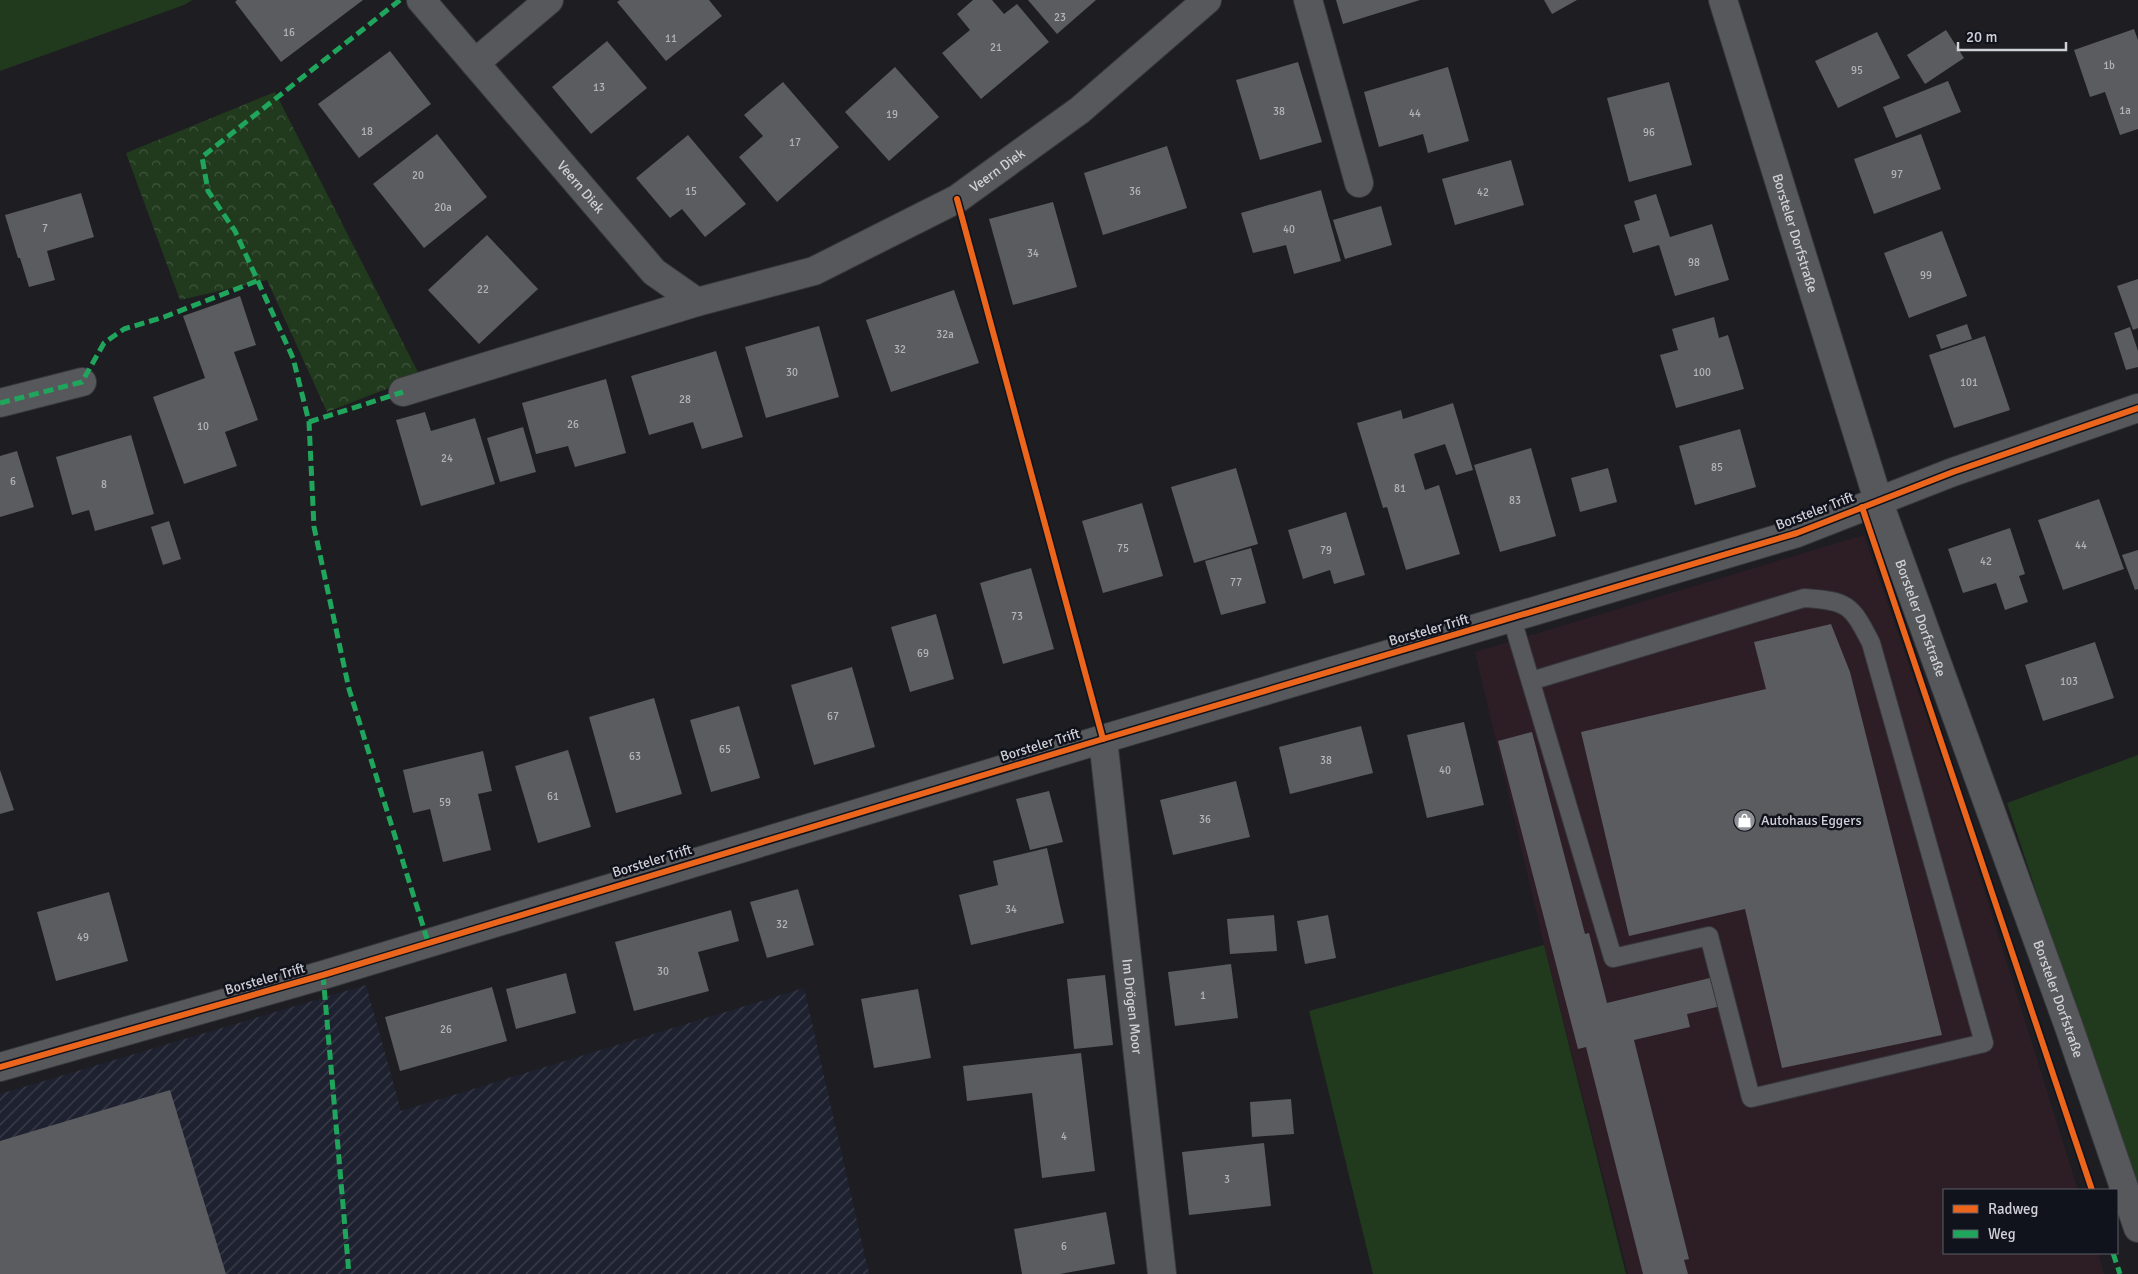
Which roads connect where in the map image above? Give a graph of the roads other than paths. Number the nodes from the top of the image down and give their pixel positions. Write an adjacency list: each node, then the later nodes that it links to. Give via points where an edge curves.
1 (421, 0): 6 (street, Veern Diek)
2 (550, 0): 6 (street)
3 (1207, 0): 8 (street, Veern Diek, via 1080,110 957,199 814,271)
4 (1308, 0): 7 (street)
5 (1723, 0): 13 (street, Borsteler Dorfstraße)
6 (475, 63): 8 (street, Veern Diek, via 654,272)
7 (1359, 183)
8 (697, 302): 10 (street, Veern Diek)
9 (82, 382): 11 (street)
10 (403, 392)
11 (0, 403)
12 (2138, 408): 13 (street, Borsteler Trift)
13 (1878, 500): 14 (street, Borsteler Trift, via 1796,533); 18 (street, Borsteler Dorfstraße, via 2069,1027)
14 (1512, 619): 15 (lane); 16 (street, Borsteler Trift)
15 (1530, 681): 15 (lane, via 1613,958 1709,936 1751,1098 1984,1042 1871,643 1856,614 1835,600 1804,598)
16 (1103, 739): 17 (street, Borsteler Trift, via 322,975); 19 (street, Im Drögen Moor)
17 (0, 1067)
18 (2138, 1228)
19 (1162, 1274)

